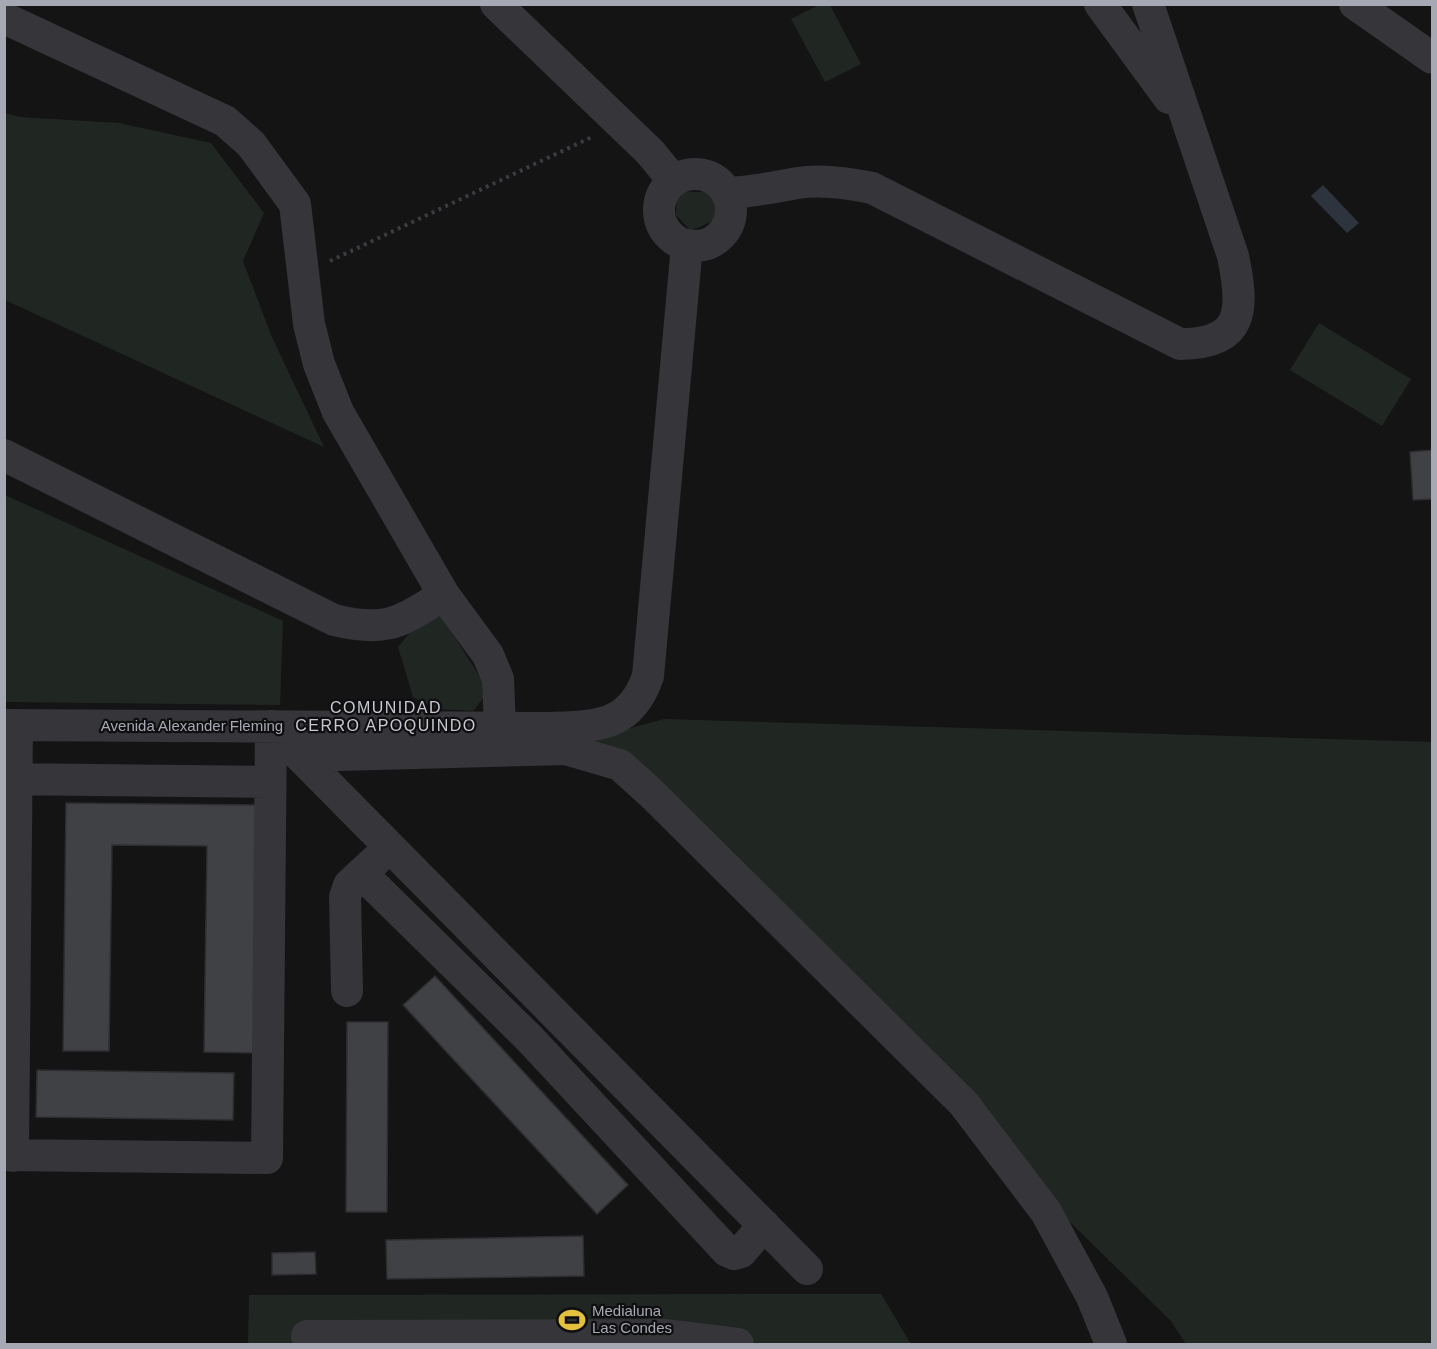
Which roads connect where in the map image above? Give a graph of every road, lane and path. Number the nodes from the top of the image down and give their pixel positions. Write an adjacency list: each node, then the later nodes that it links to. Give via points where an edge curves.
1 (496, 4): 8 (street)
2 (1100, 4): 7 (street)
3 (1148, 4): 7 (street)
4 (1354, 4): 6 (street)
5 (4, 18): 12 (street, via 225,121 251,144 295,204)
6 (1432, 58)
7 (1186, 120): 10 (street, via 1233,256 1240,290 1237,317 1225,334 1205,344 1180,344 872,188 824,182)
8 (619, 124): 9 (street); 12 (path)
9 (673, 180): 10 (street, via 701,174 720,183); 11 (street, via 660,198 660,221 677,242)
10 (728, 193): 11 (street, via 731,219 725,231 702,246)
11 (687, 245): 17 (street, Avenida Alexander Fleming, via 650,660 643,690 620,718 573,727)
12 (302, 274): 14 (street, via 319,364 338,412)
13 (4, 455): 14 (street, via 334,620 379,627 397,622)
14 (444, 595): 17 (street, via 488,655 498,680)
15 (11, 725): 16 (street, Avenida Alexander Fleming); 19 (street)
16 (271, 726): 17 (street, Avenida Alexander Fleming); 18 (street); 20 (street)
17 (500, 728)
18 (301, 756): 21 (street); 30 (street, via 565,749 620,765 964,1104 1046,1212 1092,1297)
19 (10, 779): 20 (street); 24 (street)
20 (270, 782): 24 (street, via 267,1158)
21 (390, 847): 22 (street); 25 (street)
22 (362, 874): 23 (street, via 349,885 345,897); 25 (street, via 530,1038 727,1251 741,1252)
23 (347, 991)
24 (9, 1155)
25 (764, 1225): 26 (street)
26 (807, 1269)
27 (307, 1336): 28 (street)
28 (514, 1340): 29 (street, via 664,1335)
29 (738, 1344)
30 (1111, 1344)

